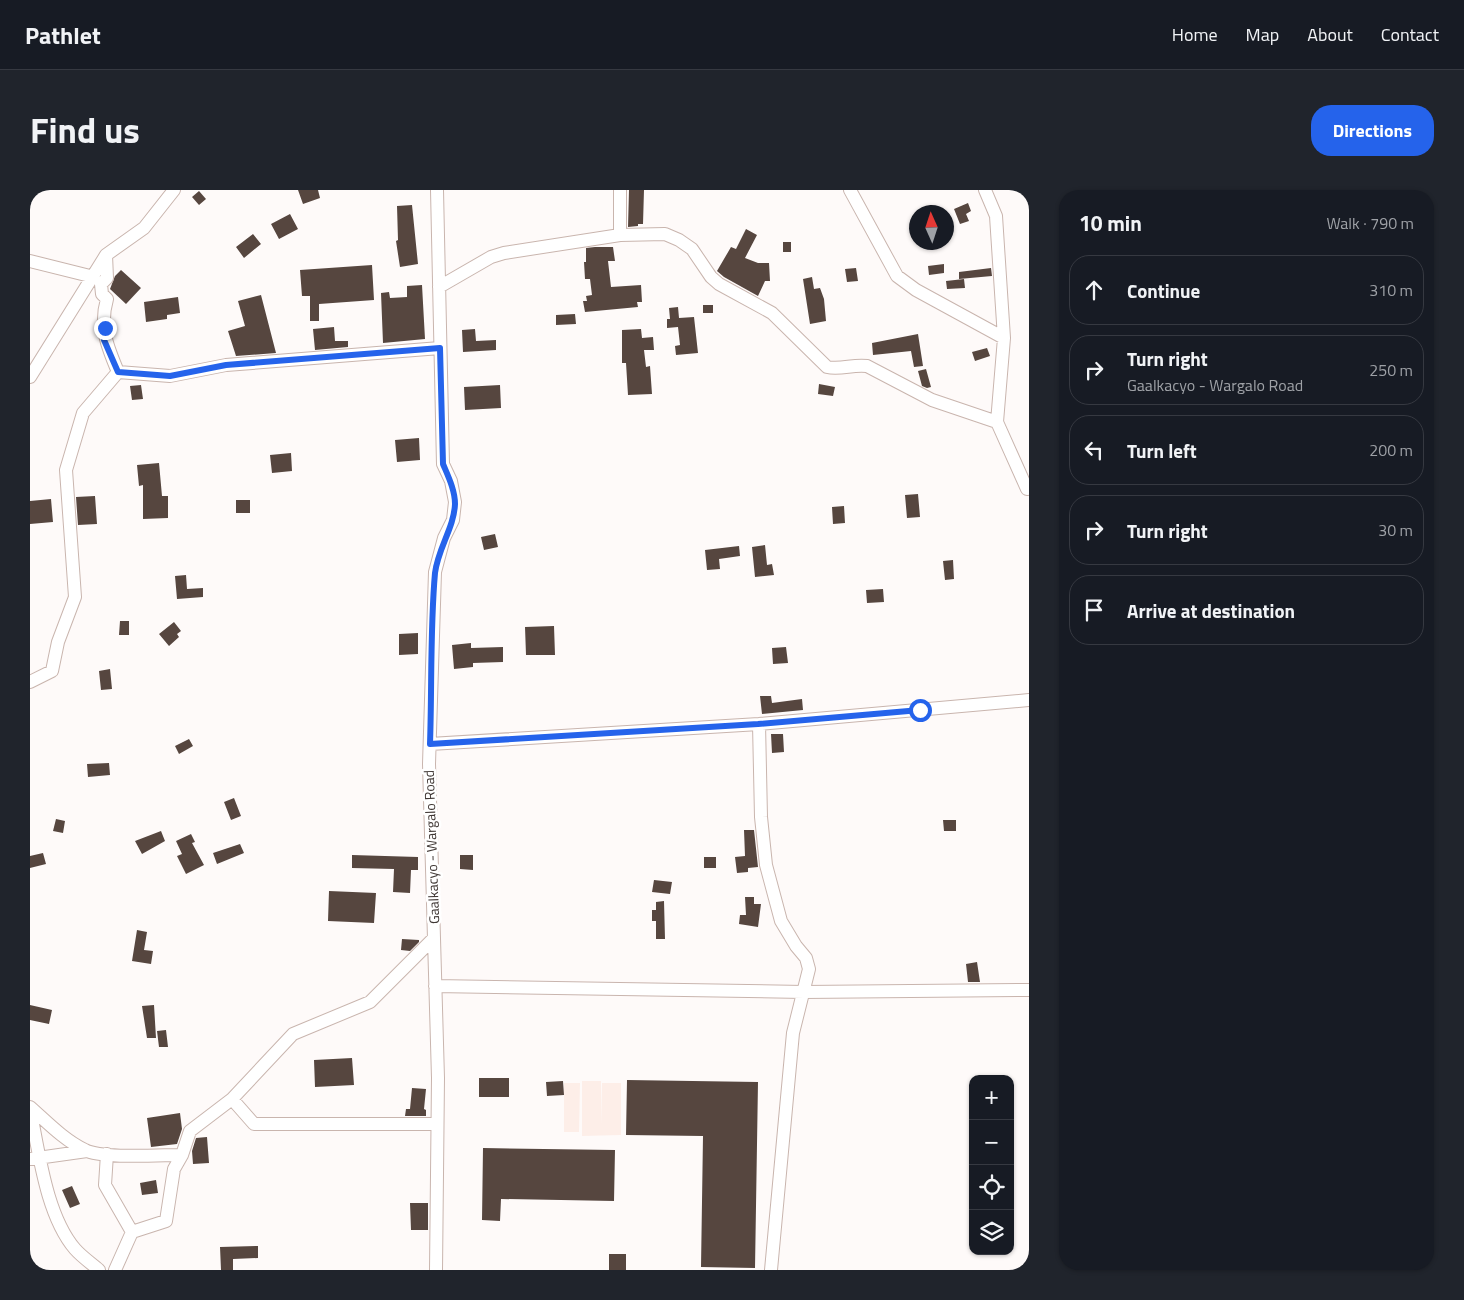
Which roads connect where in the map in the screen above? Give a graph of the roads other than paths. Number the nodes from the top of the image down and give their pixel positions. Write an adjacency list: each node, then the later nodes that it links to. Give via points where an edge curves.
1 (174, 190): 7 (street, via 144,228)
2 (436, 190): 10 (street, Gaalkacyo - Wargalo Road)
3 (620, 190): 6 (street)
4 (850, 190): 11 (street, via 897,276 916,290)
5 (985, 190): 11 (street, via 996,216)
6 (620, 235): 10 (street, via 504,253); 15 (street, via 665,234 679,240 692,249 710,277 772,313 827,367 867,366 932,400)
7 (106, 255): 9 (street); 13 (street, via 107,278 101,284 102,294 107,298 104,340)
8 (30, 261): 9 (street)
9 (94, 277): 14 (street)
10 (439, 287): 12 (street, Gaalkacyo - Wargalo Road)
11 (1004, 338): 15 (street)
12 (440, 348): 13 (street, via 226,365 170,376); 20 (street, Gaalkacyo - Wargalo Road, via 443,464 451,481 455,502 453,520 444,538 435,572)
13 (118, 372): 17 (street, via 83,413 66,470 75,597 58,642 52,671)
14 (30, 377)
15 (997, 422): 16 (street)
16 (1028, 489)
17 (30, 682)
18 (1029, 700): 19 (street)
19 (758, 724): 20 (street); 24 (street, via 766,865 781,921 806,958 809,969)
20 (430, 744): 21 (street, Gaalkacyo - Wargalo Road)
21 (434, 938): 22 (street, Gaalkacyo - Wargalo Road); 25 (street, via 370,1002 293,1034)
22 (435, 986): 24 (street); 27 (street, Gaalkacyo - Wargalo Road)
23 (1029, 990): 24 (street)
24 (804, 992): 36 (street, via 793,1033)
25 (232, 1099): 27 (street, via 254,1124); 30 (street, via 190,1131)
26 (30, 1108): 28 (street); 31 (street)
27 (437, 1124): 35 (street, Gaalkacyo - Wargalo Road)
28 (86, 1151): 29 (street); 31 (street)
29 (107, 1154): 30 (street); 32 (street, via 105,1185)
30 (182, 1155): 32 (street, via 174,1169 166,1220)
31 (35, 1159): 33 (street, via 58,1220 75,1249)
32 (132, 1232): 34 (street)
33 (99, 1270)
34 (114, 1270)
35 (436, 1270)
36 (771, 1270)

